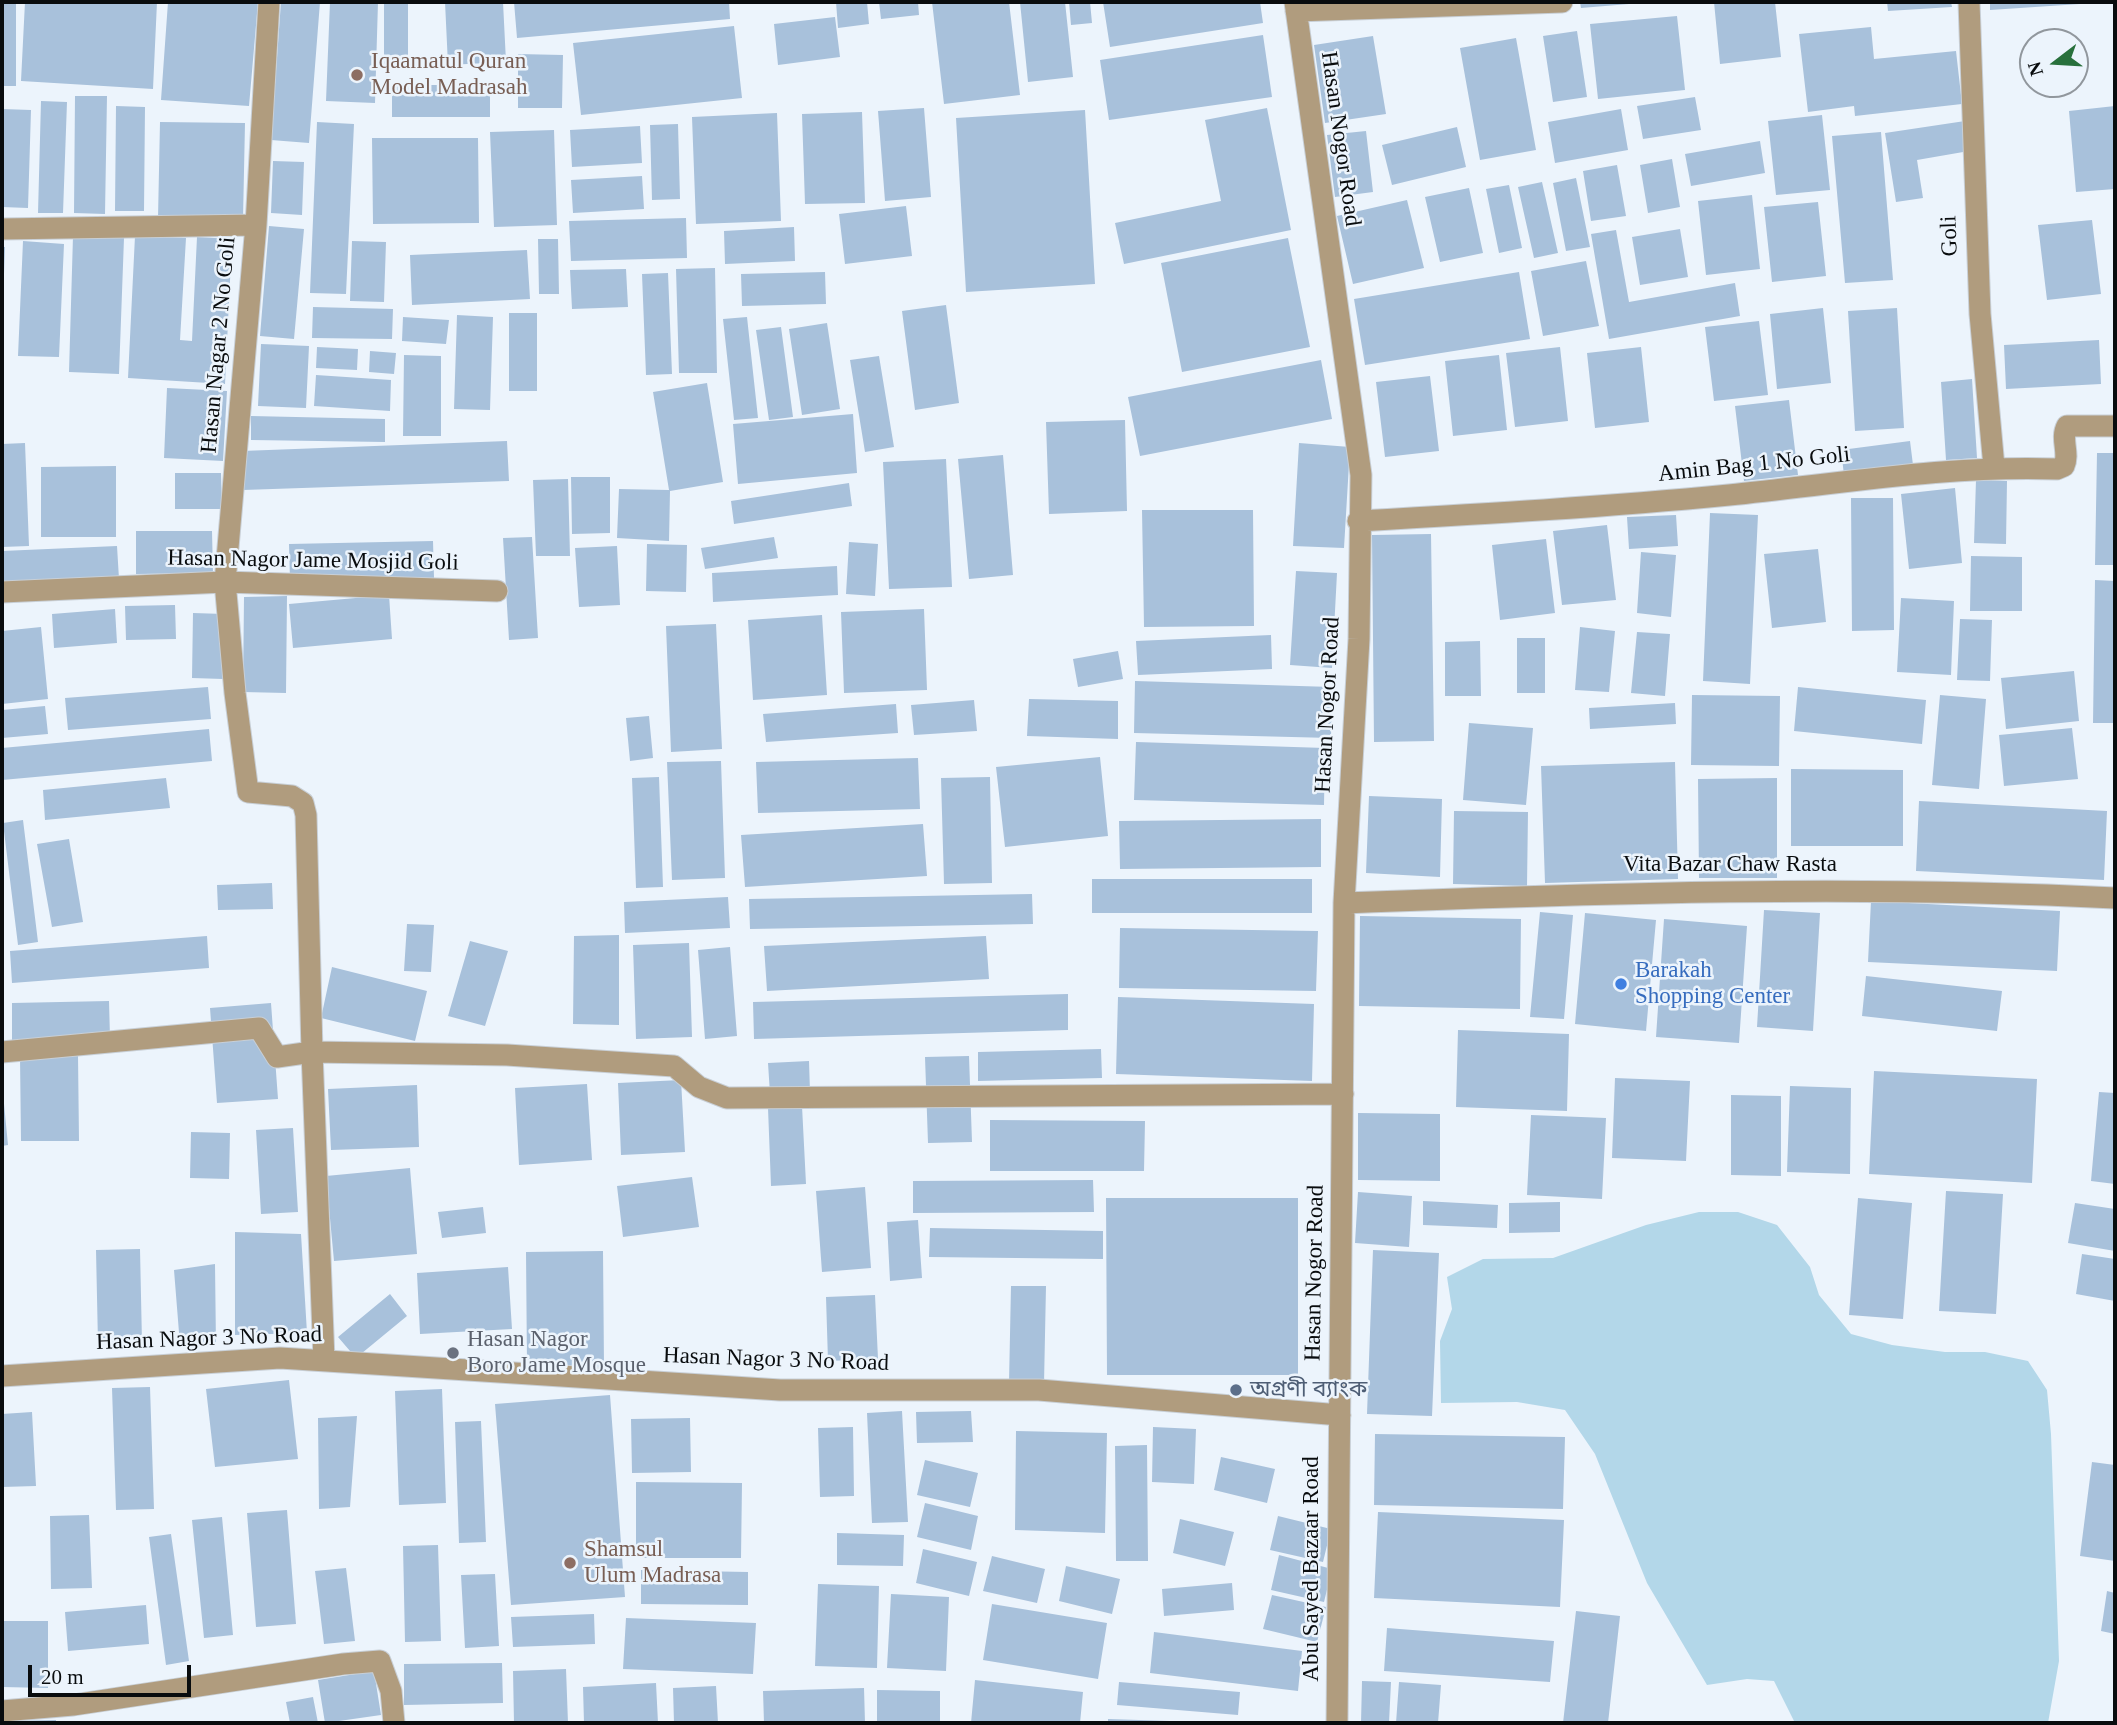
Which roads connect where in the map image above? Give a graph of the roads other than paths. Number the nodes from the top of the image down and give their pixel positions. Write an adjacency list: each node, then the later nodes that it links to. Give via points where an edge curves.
1 (269, 2): 5 (street, Hasan Nagar 2 No Goli)
2 (1562, 2): 4 (street)
3 (1969, 2): 8 (street, Goli, via 1980,314)
4 (1296, 6): 9 (street, Hasan Nogor Road, via 1361,475)
5 (256, 225): 6 (street); 10 (street, Hasan Nagar 2 No Goli)
6 (2, 229)
7 (2115, 426): 8 (street, Amin Bag 1 No Goli, via 2067,426 2067,459 2057,469)
8 (1994, 467): 9 (street, Amin Bag 1 No Goli, via 1728,495)
9 (1358, 521): 14 (street, Hasan Nogor Road, via 1359,639)
10 (225, 582): 11 (street, Hasan Nagor Jame Mosjid Goli); 12 (street, Hasan Nagor Jame Mosjid Goli); 16 (street, Hasan Nagar 2 No Goli, via 248,792 292,796 303,803 306,816)
11 (497, 591)
12 (2, 592)
13 (2115, 898): 14 (street, Vita Bazar Chaw Rasta, via 1980,891 1650,891)
14 (1344, 902): 17 (street, Hasan Nogor Road)
15 (2, 1052): 16 (street, via 259,1028 277,1057)
16 (312, 1052): 17 (street, via 507,1055 674,1066 699,1087 727,1098); 18 (street)
17 (1343, 1094): 20 (street, Hasan Nogor Road)
18 (324, 1360): 19 (street, Hasan Nagor 3 No Road, via 279,1358); 20 (street, Hasan Nagor 3 No Road, via 780,1390 1039,1390)
19 (2, 1376)
20 (1340, 1415): 23 (street, Abu Sayed Bazaar Road)
21 (2, 1711): 22 (street, via 380,1661 391,1690)
22 (394, 1723)
23 (1336, 1723)

